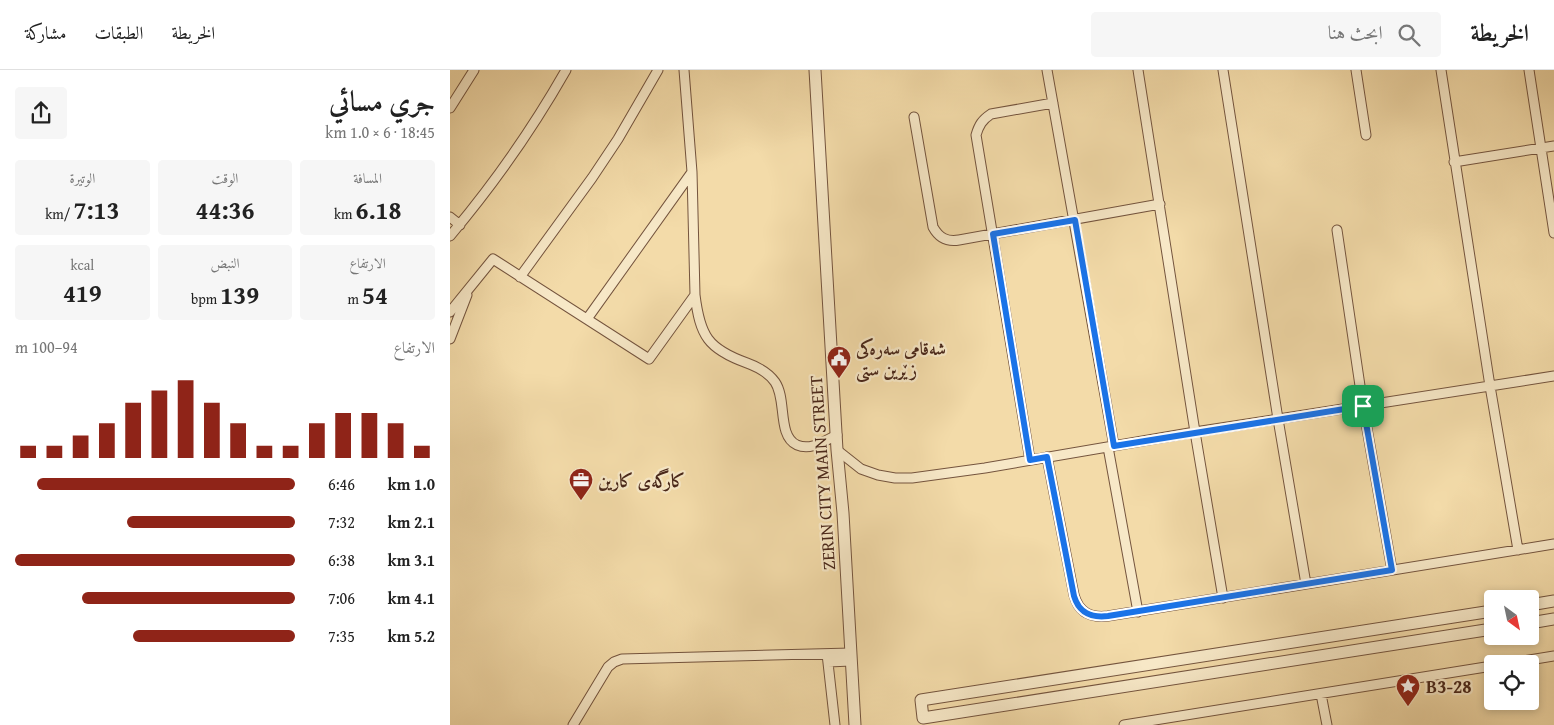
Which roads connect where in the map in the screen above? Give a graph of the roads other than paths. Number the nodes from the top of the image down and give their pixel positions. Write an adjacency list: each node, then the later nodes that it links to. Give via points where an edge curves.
1 (474, 70): 13 (street)
2 (566, 70): 23 (street, via 502,169)
3 (658, 70): 28 (street, via 618,139)
4 (684, 70): 19 (street)
5 (815, 70): 39 (street, ZERIN CITY MAIN STREET)
6 (1047, 70): 12 (street)
7 (1138, 70): 20 (street)
8 (1223, 70): 37 (street)
9 (1356, 70): 15 (street)
10 (1441, 70): 18 (street)
11 (1529, 70): 17 (street)
12 (1054, 103): 22 (street); 26 (street, via 991,114 978,126 977,144)
13 (450, 108)
14 (914, 117): 26 (street, via 936,233 952,241)
15 (1366, 135)
16 (1554, 146): 17 (street)
17 (1541, 148): 18 (street); 25 (street)
18 (1454, 162): 35 (street)
19 (692, 172): 30 (street); 32 (street)
20 (1160, 204): 22 (street); 38 (street)
21 (450, 217): 23 (street)
22 (1075, 220): 26 (street); 40 (street)
23 (460, 225): 27 (street)
24 (1336, 230): 36 (street)
25 (1554, 233)
26 (993, 234): 43 (street)
27 (450, 236)
28 (520, 277): 29 (street, via 493,259); 32 (street)
29 (470, 288): 31 (street); 33 (street)
30 (695, 296): 32 (street, via 649,360); 39 (street, via 701,325 712,345 728,356 761,369 776,383 784,426 791,440 797,445 814,447)
31 (450, 312)
32 (587, 320)
33 (451, 333)
34 (1554, 376): 35 (street)
35 (1490, 386): 36 (street); 45 (street)
36 (1363, 406): 37 (street); 46 (street)
37 (1278, 419): 38 (street); 47 (street)
38 (1195, 432): 40 (street); 48 (street)
39 (837, 435): 41 (street, ZERIN CITY MAIN STREET)
40 (1111, 446): 42 (street); 52 (street)
41 (837, 450): 43 (street, via 861,469 895,478 932,476); 58 (street, ZERIN CITY MAIN STREET)
42 (1047, 457): 43 (street); 52 (street, via 1076,602 1092,616)
43 (1030, 460)
44 (1554, 544): 45 (street)
45 (1518, 550): 46 (street)
46 (1392, 570): 47 (street)
47 (1306, 584): 48 (street)
48 (1223, 598): 52 (street)
49 (1554, 601): 50 (street)
50 (1539, 603)
51 (1484, 611): 56 (street)
52 (1138, 612)
53 (1554, 619): 54 (street)
54 (1539, 622)
55 (1484, 630): 62 (street)
56 (1242, 651): 62 (street); 64 (street, via 921,700)
57 (1554, 656): 60 (street)
58 (851, 657): 59 (street); 68 (street, ZERIN CITY MAIN STREET)
59 (827, 658): 66 (street, via 622,659 608,667); 67 (street)
60 (1539, 658)
61 (1484, 667): 63 (street)
62 (1246, 668): 64 (street)
63 (1321, 694): 65 (street); 70 (street)
64 (924, 722)
65 (1136, 724): 69 (street)
66 (573, 725)
67 (835, 725)
68 (855, 725)
69 (1124, 725)
70 (1327, 725)

